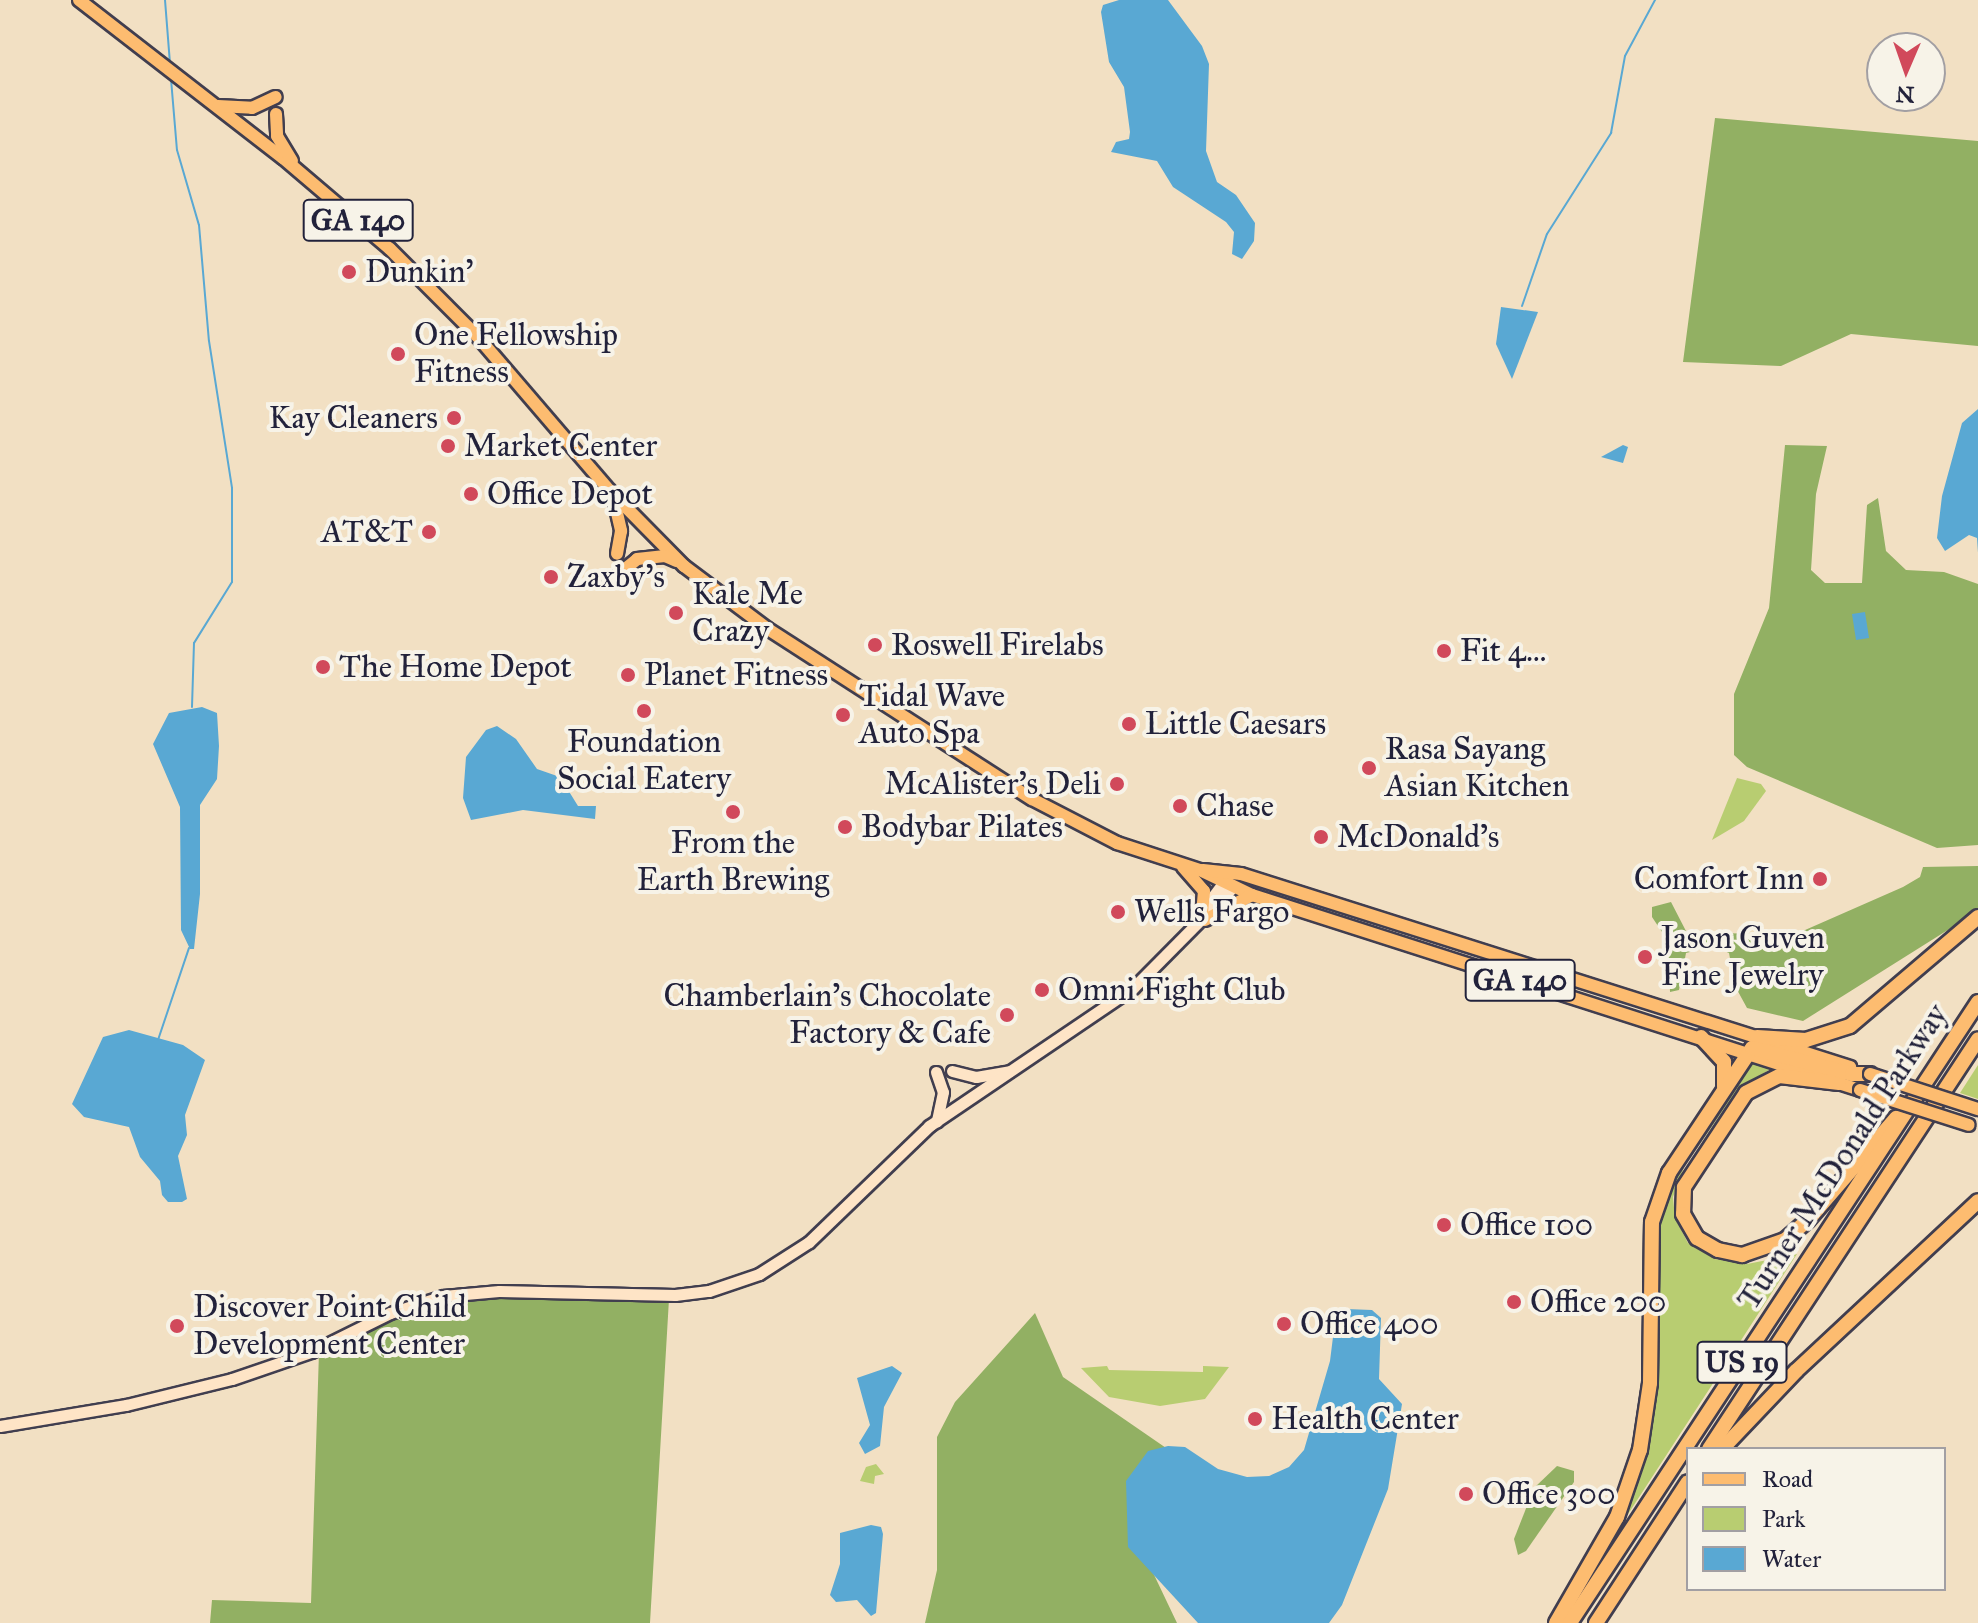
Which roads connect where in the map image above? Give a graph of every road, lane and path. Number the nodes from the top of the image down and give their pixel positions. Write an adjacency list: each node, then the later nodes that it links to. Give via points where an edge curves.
1 (79, 0): 3 (main road, GA 140)
2 (276, 97): 3 (main road, via 252,108)
3 (215, 105): 5 (main road, GA 140)
4 (276, 114): 5 (main road, via 277,136)
5 (298, 170): 6 (main road, GA 140, via 448,306)
6 (609, 490): 7 (main road, via 621,522); 8 (main road, GA 140)
7 (617, 554)
8 (684, 566): 9 (main road, via 665,556 637,559); 10 (main road, GA 140, via 768,629 1044,806 1117,843)
9 (609, 582)
10 (1181, 865): 11 (main road, GA 140); 14 (main road, via 1204,891)
11 (1200, 870): 12 (main road, GA 140); 18 (main road, GA 140, via 1241,874)
12 (1228, 885): 13 (main road, GA 140); 14 (main road)
13 (1252, 895): 14 (main road); 17 (main road, GA 140)
14 (1203, 916): 21 (main road, via 1122,997)
15 (1978, 917): 18 (highway, via 1850,1026 1806,1040)
16 (1978, 1002): 27 (highway, Turner McDonald Parkway / US 19)
17 (1701, 1037): 20 (main road, GA 140); 26 (highway, via 1724,1062)
18 (1757, 1037): 24 (main road, GA 140)
19 (1978, 1039): 33 (highway, Turner McDonald Parkway / US 19)
20 (1748, 1053): 24 (highway, via 1759,1047 1852,1074); 25 (main road, GA 140); 26 (highway)
21 (1018, 1069): 22 (main road, via 976,1077); 29 (main road)
22 (952, 1071)
23 (936, 1072): 29 (main road, via 943,1092)
24 (1870, 1074): 28 (main road, GA 140, bridge)
25 (1839, 1083): 27 (highway, via 1783,1076 1747,1091 1684,1187 1683,1214 1697,1238 1742,1255 1785,1240); 30 (main road, GA 140, bridge)
26 (1720, 1095): 36 (highway, via 1669,1173 1652,1222 1650,1383 1636,1466 1617,1517)
27 (1914, 1101): 37 (highway, Turner McDonald Parkway / US 19)
28 (1978, 1109)
29 (937, 1121): 32 (main road, via 809,1242 733,1284 664,1296 499,1291 443,1296 232,1379 126,1405)
30 (1973, 1127)
31 (1978, 1201): 34 (highway, via 1796,1371)
32 (0, 1426)
33 (1710, 1447)
34 (1724, 1447)
35 (1686, 1487): 38 (highway)
36 (1556, 1623)
37 (1570, 1623)
38 (1596, 1623)

